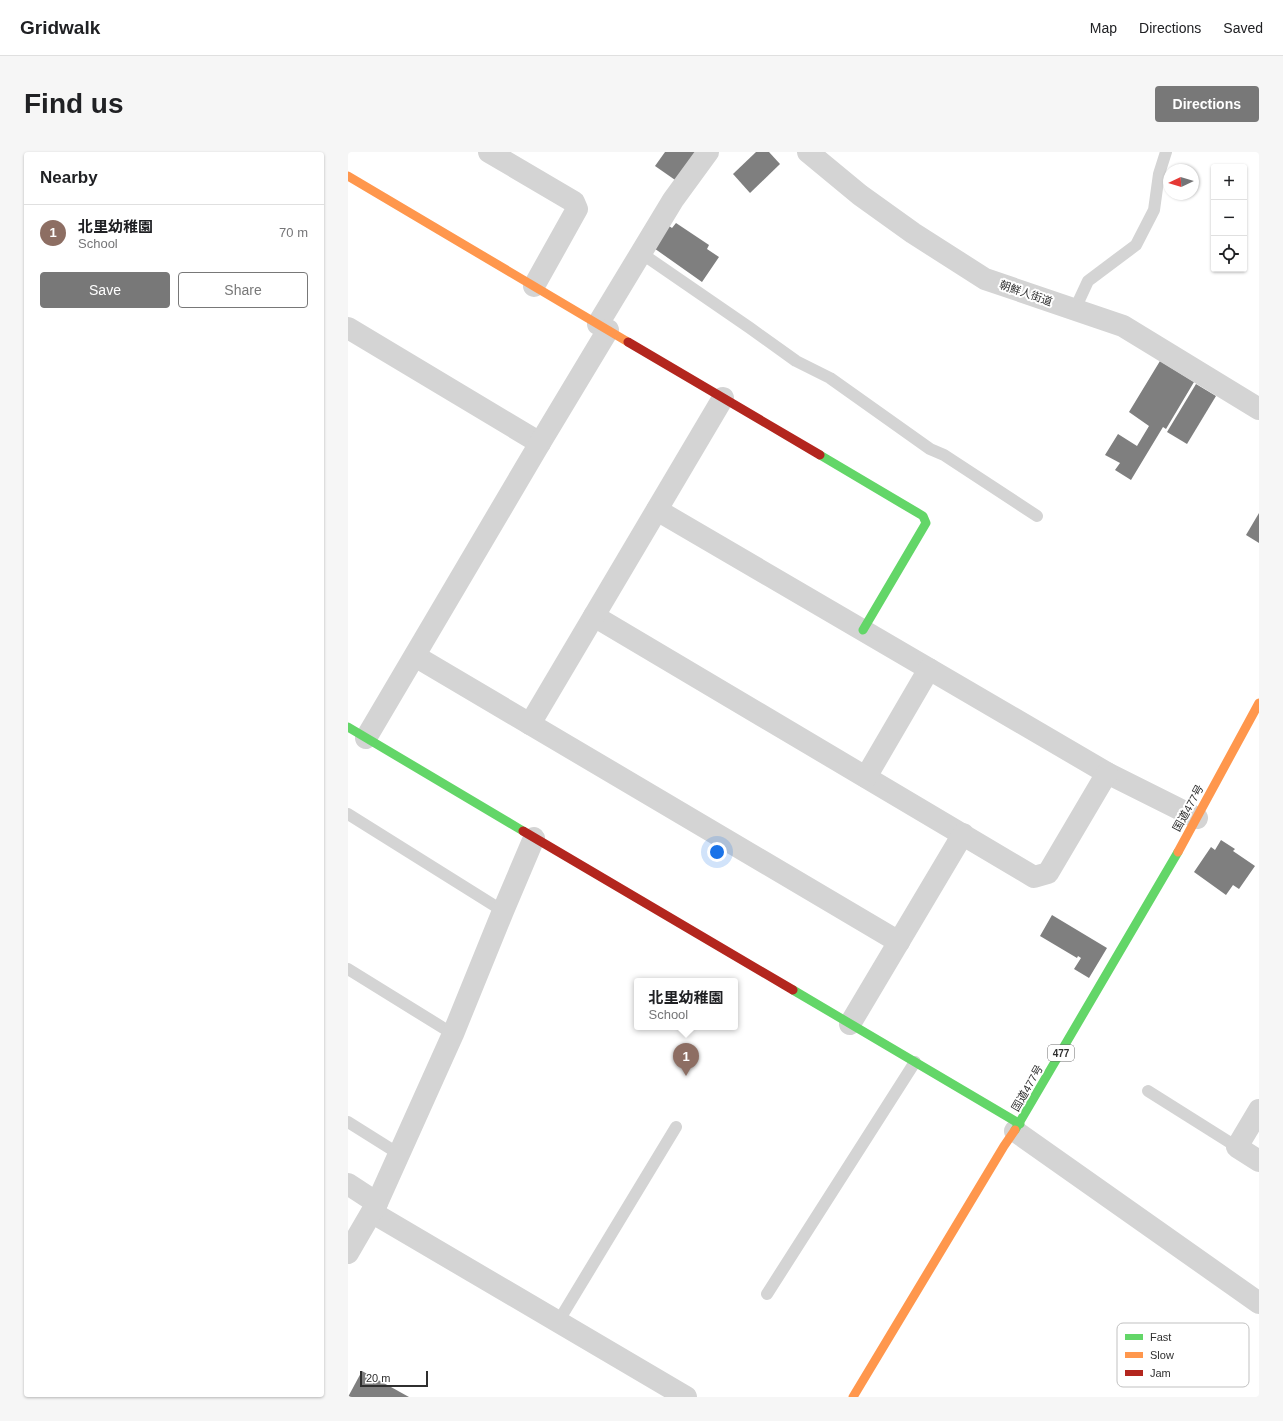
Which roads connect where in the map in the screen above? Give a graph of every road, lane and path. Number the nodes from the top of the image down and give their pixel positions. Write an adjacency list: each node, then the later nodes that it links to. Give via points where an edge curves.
1 (489, 152): 7 (street, via 574,202 577,209)
2 (708, 152): 6 (street, via 673,200)
3 (808, 152): 8 (street, 朝鮮人街道, via 860,195 985,279)
4 (1166, 152): 8 (lane, via 1159,174 1154,210 1136,245 1088,281)
5 (348, 176): 7 (main road)
6 (641, 253): 9 (street); 15 (lane, via 796,361 830,378 930,450 944,455)
7 (534, 286): 9 (main road)
8 (1075, 309): 12 (street, 朝鮮人街道, via 1123,326)
9 (603, 327): 11 (main road); 13 (street)
10 (348, 328): 13 (street)
11 (723, 398): 14 (street); 17 (main road, via 923,516 926,523)
12 (1259, 409)
13 (540, 443): 18 (street)
14 (657, 510): 16 (street); 17 (street)
15 (1037, 516)
16 (594, 616): 21 (street); 25 (street)
17 (863, 630): 19 (street)
18 (415, 656): 21 (street); 23 (street)
19 (929, 669): 24 (street); 25 (street)
20 (1259, 703): 27 (main road, 国道477号 / 477)
21 (530, 724): 31 (street)
22 (348, 727): 23 (main road)
23 (366, 738): 29 (main road)
24 (1107, 773): 27 (street); 28 (street, via 1048,873 1034,877)
25 (866, 777): 28 (street)
26 (348, 814): 30 (lane)
27 (1196, 818): 40 (main road, 国道477号 / 477)
28 (963, 834): 31 (street)
29 (534, 838): 30 (street); 33 (main road)
30 (503, 911): 34 (street)
31 (899, 942): 33 (street)
32 (348, 968): 34 (lane)
33 (850, 1024): 35 (main road)
34 (453, 1034): 42 (street)
35 (915, 1062): 40 (main road); 47 (lane)
36 (1148, 1091): 41 (lane)
37 (1259, 1110): 41 (street)
38 (348, 1122): 42 (lane)
39 (676, 1127): 49 (lane)
40 (1018, 1127): 48 (street); 51 (main road, 国道477号 / 477, via 1004,1146)
41 (1237, 1148): 43 (street)
42 (399, 1154): 45 (street)
43 (1259, 1161)
44 (348, 1184): 45 (street)
45 (375, 1208): 46 (street); 49 (street)
46 (348, 1253)
47 (767, 1294)
48 (1259, 1303)
49 (558, 1322): 50 (street)
50 (686, 1397)
51 (853, 1397)

